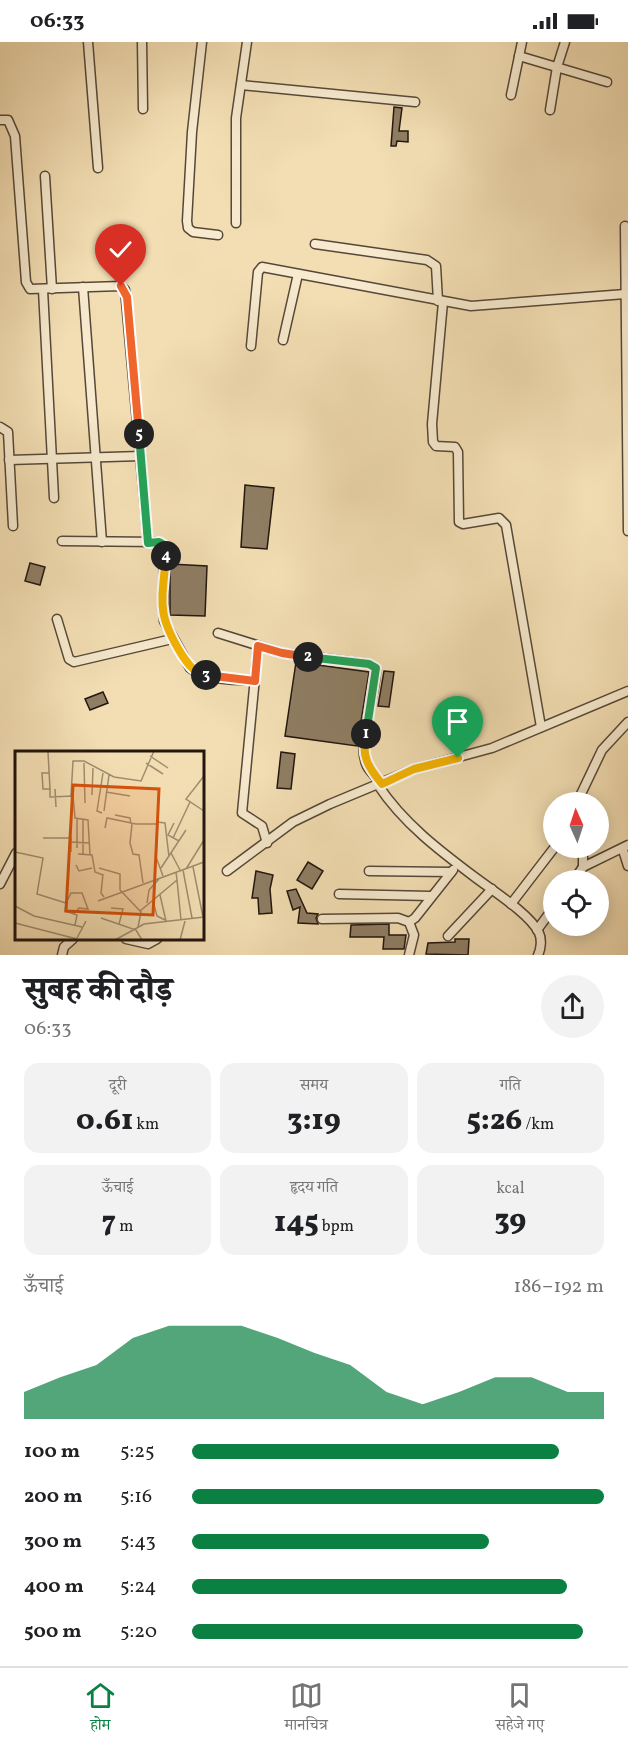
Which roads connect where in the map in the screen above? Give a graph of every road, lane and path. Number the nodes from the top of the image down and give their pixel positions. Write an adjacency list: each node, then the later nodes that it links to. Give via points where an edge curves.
1 (88, 42): 16 (street)
2 (141, 42): 13 (street)
3 (202, 42): 20 (street, via 190,143 187,221 193,232)
4 (247, 42): 10 (street)
5 (522, 42): 7 (street)
6 (565, 42): 8 (street)
7 (519, 56): 8 (street); 11 (street)
8 (557, 67): 9 (street); 14 (street)
9 (607, 82)
10 (241, 85): 12 (street); 18 (street, via 236,118)
11 (512, 95)
12 (415, 102)
13 (143, 110)
14 (550, 110)
15 (0, 120): 25 (street, via 8,120 15,136 26,282 30,288)
16 (98, 168)
17 (45, 176): 25 (street)
18 (236, 223)
19 (625, 226): 23 (street)
20 (218, 235)
21 (315, 244): 27 (street, via 427,260 436,267)
22 (298, 274): 27 (street); 28 (street); 29 (street, via 259,269)
23 (626, 282): 26 (street)
24 (83, 287): 25 (street); 31 (street); 32 (street, via 121,286 125,290)
25 (48, 289): 33 (street)
26 (625, 294): 27 (street, via 481,306); 37 (street)
27 (440, 301): 48 (street, via 433,442 436,446 455,447 458,452 459,522 499,518 506,525)
28 (283, 340)
29 (251, 346)
30 (0, 427): 34 (street, via 8,432)
31 (96, 456): 32 (street); 33 (street); 39 (street)
32 (141, 456): 40 (street)
33 (52, 458): 34 (street); 35 (street)
34 (9, 460): 36 (street)
35 (54, 498)
36 (13, 526)
37 (628, 531)
38 (62, 541): 39 (street)
39 (102, 542): 40 (street)
40 (148, 543): 43 (street, via 164,545 162,612)
41 (57, 619): 43 (street, via 69,658 74,662)
42 (218, 633): 44 (street)
43 (172, 639): 45 (street, via 197,673)
44 (258, 646): 45 (street); 49 (street, via 376,668 364,750 367,766)
45 (255, 681): 51 (street, via 242,813 262,826)
46 (628, 691): 48 (street)
47 (628, 722): 50 (street, via 602,750)
48 (542, 727): 49 (street, via 492,748 414,769)
49 (380, 785): 51 (street, via 293,822); 56 (street, via 395,811)
50 (582, 792)
51 (267, 843): 60 (street)
52 (625, 848): 57 (street); 58 (street)
53 (15, 855): 63 (street)
54 (546, 858): 67 (street)
55 (584, 858): 58 (street)
56 (458, 865): 62 (street); 64 (street)
57 (628, 866)
58 (584, 867): 59 (street)
59 (582, 870)
60 (227, 871)
61 (369, 871): 62 (street)
62 (451, 872): 66 (street)
63 (0, 884)
64 (492, 889): 67 (street); 72 (street)
65 (339, 894): 66 (street)
66 (430, 896): 69 (street)
67 (511, 904): 71 (street)
68 (322, 919): 69 (street, via 398,918)
69 (409, 922): 77 (street, via 414,935)
70 (543, 922): 71 (street)
71 (537, 930): 78 (street, via 541,949)
72 (448, 936)
73 (72, 940): 76 (street)
74 (130, 940): 75 (street, via 148,944)
75 (155, 940)
76 (62, 955)
77 (409, 955)
78 (538, 955)

